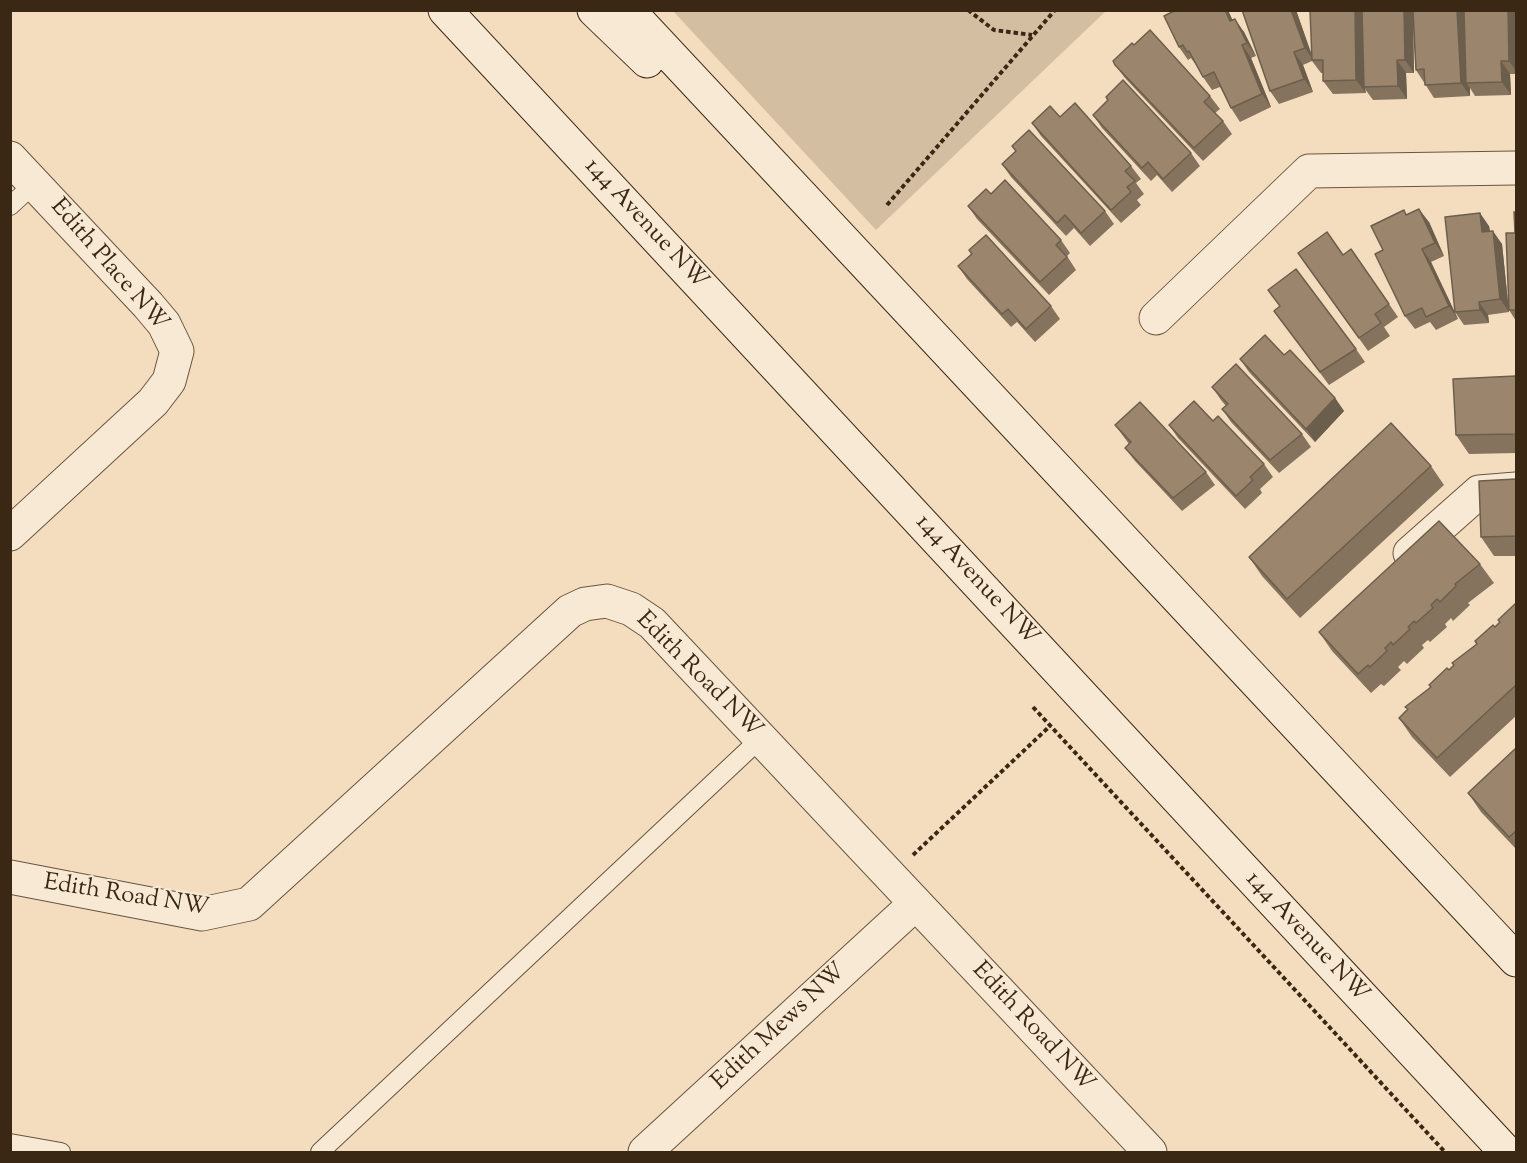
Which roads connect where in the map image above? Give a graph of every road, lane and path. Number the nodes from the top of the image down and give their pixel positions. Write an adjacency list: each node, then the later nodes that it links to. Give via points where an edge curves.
1 (445, 10): 24 (main road, 144 Avenue NW)
2 (594, 10): 12 (main road)
3 (628, 10): 12 (main road)
4 (968, 10): 6 (path, via 994,30)
5 (1055, 10): 6 (path)
6 (1032, 35): 10 (path)
7 (10, 158): 9 (main road, Edith Place NW)
8 (1516, 168): 13 (main road, via 1309,171)
9 (34, 184): 11 (lane); 15 (main road, Edith Place NW, via 148,305 164,324 177,351 169,381 153,402)
10 (887, 205)
11 (10, 206)
12 (886, 286): 23 (main road)
13 (1156, 318)
14 (1516, 489): 16 (main road, via 1479,492)
15 (10, 534)
16 (1384, 576)
17 (1033, 707): 18 (path)
18 (1050, 726): 20 (path); 31 (path)
19 (761, 738): 21 (main road, Edith Road NW, via 652,623 631,609 597,601 570,611 249,904 202,914); 22 (main road, Edith Road NW); 28 (lane)
20 (908, 860)
21 (10, 877)
22 (915, 904): 29 (main road, Edith Mews NW); 30 (main road, Edith Road NW)
23 (1516, 960)
24 (1437, 1078): 26 (main road); 32 (main road, 144 Avenue NW)
25 (10, 1143): 27 (lane)
26 (1516, 1148)
27 (60, 1152)
28 (320, 1152)
29 (645, 1152)
30 (1150, 1152)
31 (1445, 1152)
32 (1506, 1152)

